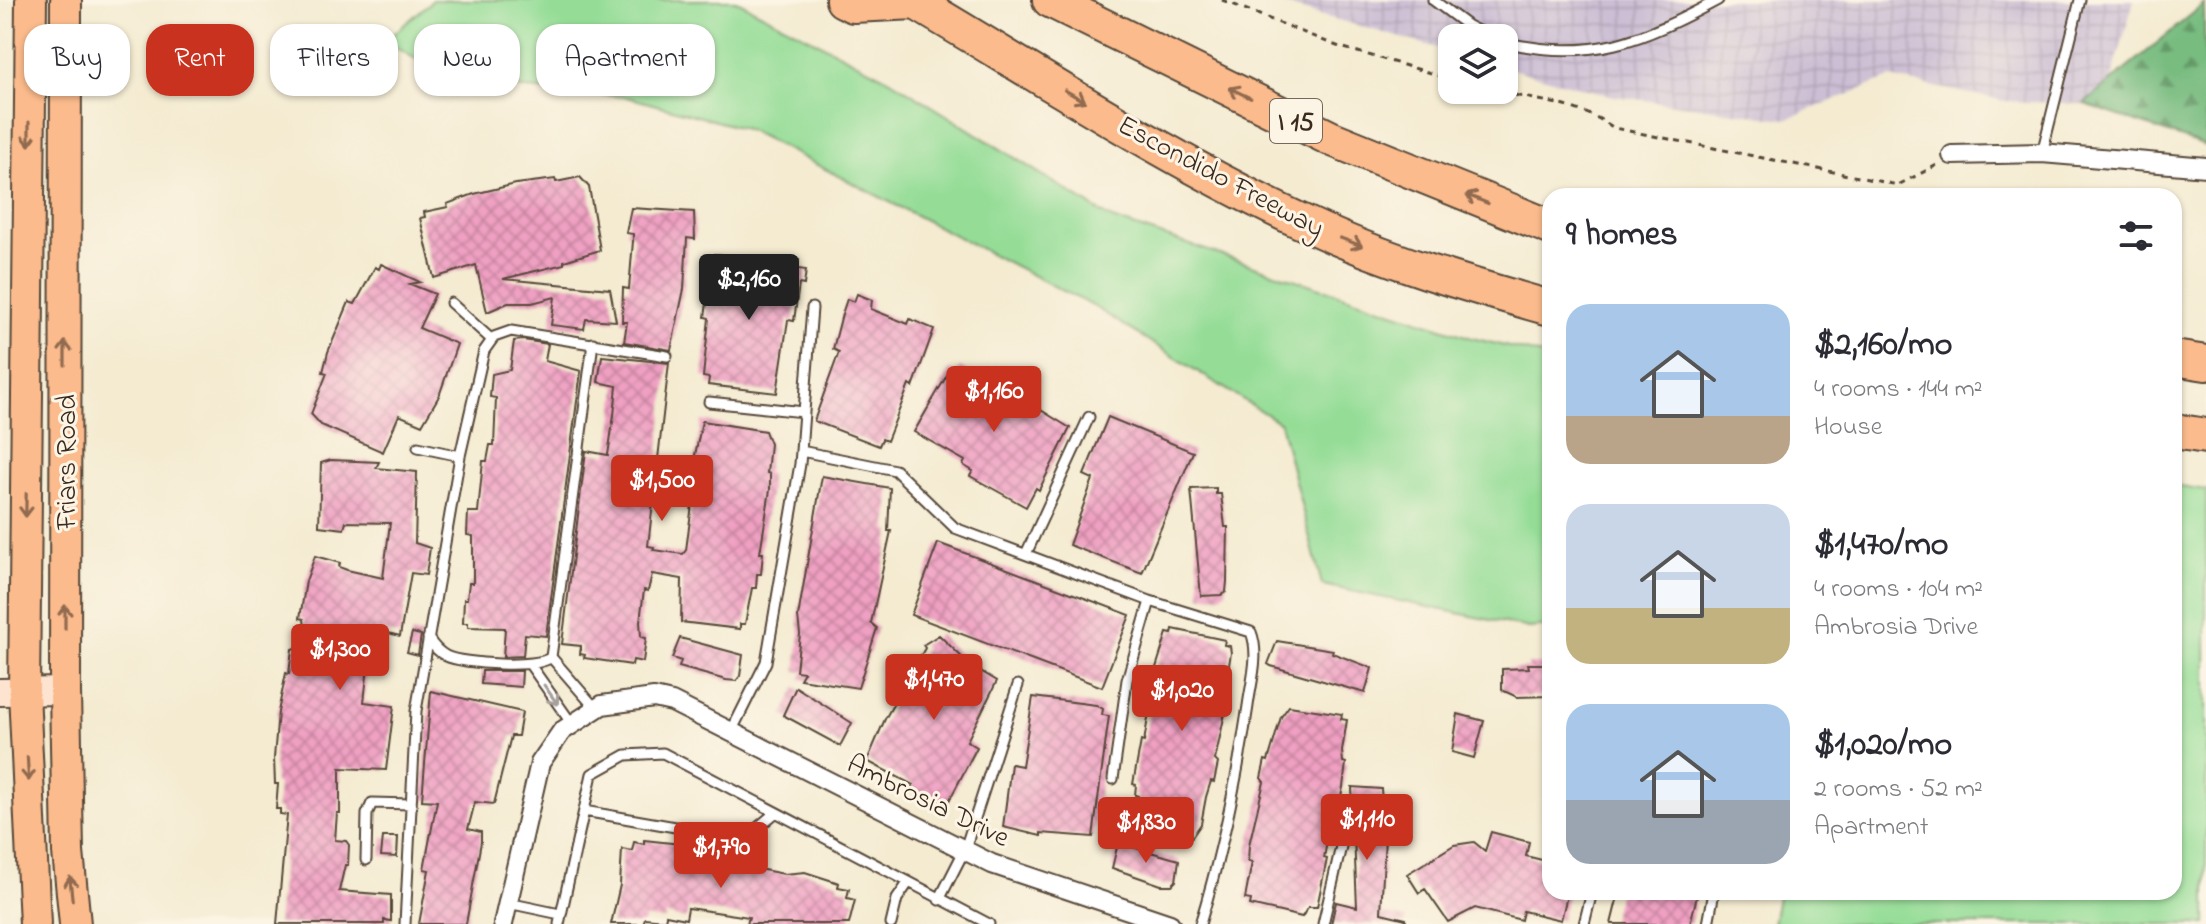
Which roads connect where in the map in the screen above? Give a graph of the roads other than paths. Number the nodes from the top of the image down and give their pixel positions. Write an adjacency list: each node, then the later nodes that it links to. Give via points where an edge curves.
1 (31, 0): 38 (main road, Friars Road, one-way to 38)
2 (66, 0): 37 (main road, Friars Road, one-way to 2)
3 (843, 0): 8 (highway, via 853,5)
4 (1050, 0): 14 (highway, I 15, one-way to 4, via 1330,138)
5 (1433, 0): 9 (lane)
6 (1718, 0): 10 (lane, via 1638,38 1587,52)
7 (2080, 0): 11 (lane)
8 (914, 1): 16 (highway, Escondido Freeway, one-way to 16, via 1181,158 1309,226 1459,282)
9 (1470, 24)
10 (1518, 46)
11 (2042, 153): 12 (street); 13 (street)
12 (1952, 155)
13 (2206, 167)
14 (1542, 224)
15 (451, 303): 18 (lane)
16 (1542, 306)
17 (812, 308): 24 (lane)
18 (492, 340): 19 (lane, via 511,331); 30 (lane, via 484,351)
19 (593, 343): 20 (lane); 34 (lane)
20 (667, 356)
21 (2182, 359): 22 (highway)
22 (2206, 363)
23 (709, 402): 24 (lane)
24 (804, 412): 29 (lane)
25 (1089, 417): 31 (lane)
26 (2182, 432): 27 (highway)
27 (2206, 436)
28 (418, 447): 30 (lane)
29 (801, 451): 31 (lane, via 895,470 955,528); 41 (lane, via 766,662)
30 (460, 456): 33 (lane)
31 (1026, 554): 32 (lane)
32 (1150, 601): 42 (lane, via 1127,680); 62 (lane, via 1239,626 1251,632 1255,644 1223,849)
33 (428, 638): 35 (lane, via 447,657); 43 (lane, via 416,711)
34 (551, 657): 35 (lane); 39 (lane)
35 (531, 666): 40 (lane, one-way to 40)
36 (1018, 685): 47 (lane)
37 (65, 691): 38 (main road); 57 (main road, Friars Road, one-way to 37)
38 (12, 692): 56 (main road, Friars Road, one-way to 56)
39 (596, 709): 40 (street); 41 (street, Ambrosia Drive, via 654,698)
40 (572, 724): 53 (street, via 540,763)
41 (731, 732): 47 (street, Ambrosia Drive)
42 (1113, 779)
43 (411, 804): 48 (lane, via 372,803); 58 (lane)
44 (584, 811): 45 (lane, via 744,839); 45 (lane, via 592,774 626,755 663,753); 54 (lane)
45 (775, 813): 49 (lane)
46 (1345, 829): 63 (lane)
47 (965, 849): 50 (lane); 61 (street, Ambrosia Drive, via 992,864)
48 (366, 860)
49 (908, 883): 50 (lane); 60 (lane, via 897,899)
50 (939, 900): 55 (lane)
51 (1590, 900): 64 (lane)
52 (1712, 900): 65 (lane)
53 (508, 903): 54 (lane); 59 (street)
54 (559, 919)
55 (985, 923)
56 (35, 924)
57 (75, 924)
58 (405, 924)
59 (503, 924)
60 (891, 924)
61 (1170, 924)
62 (1200, 924)
63 (1323, 924)
64 (1584, 924)
65 (1708, 924)

